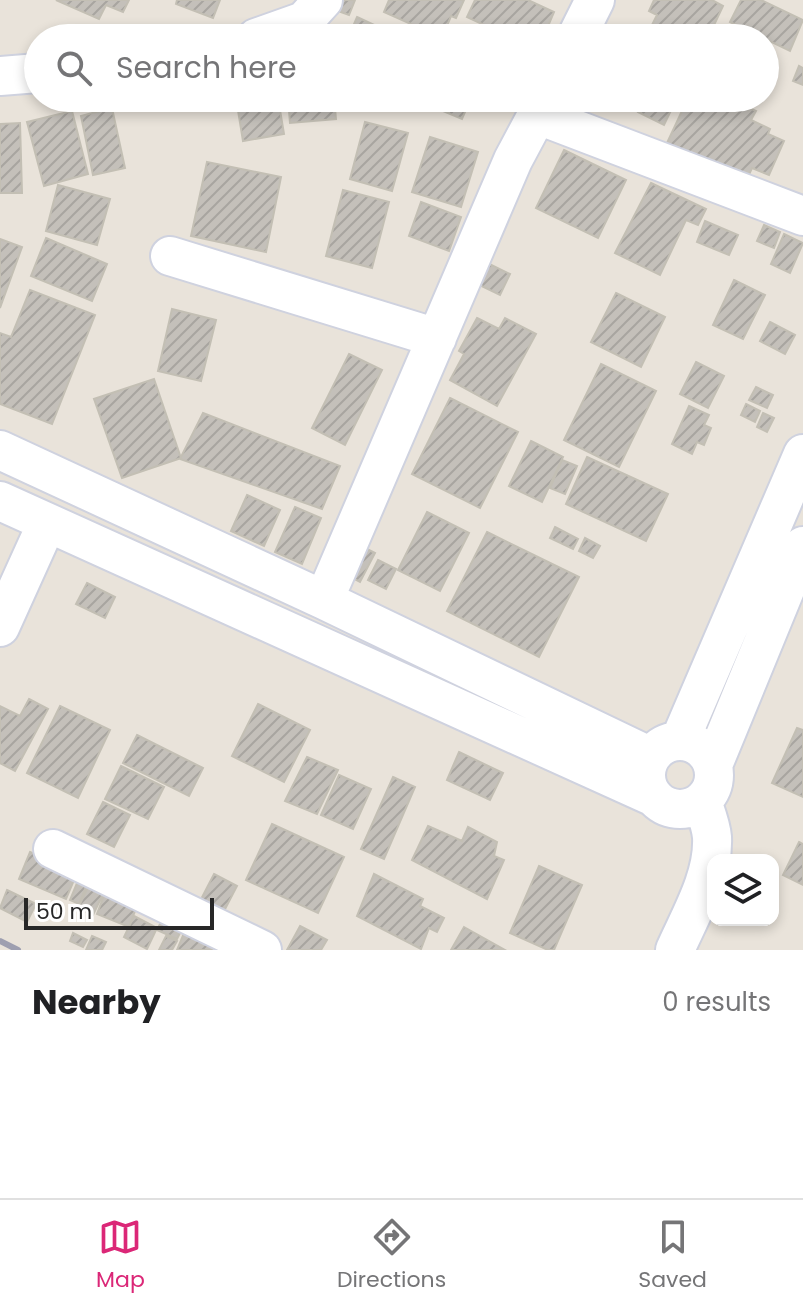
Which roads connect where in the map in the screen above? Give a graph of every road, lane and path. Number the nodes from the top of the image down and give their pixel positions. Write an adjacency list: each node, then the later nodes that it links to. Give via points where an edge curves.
1 (323, 0): 3 (street)
2 (595, 0): 4 (street)
3 (296, 24)
4 (583, 24)
5 (24, 74): 6 (street)
6 (0, 76)
7 (539, 112): 11 (street)
8 (556, 112): 9 (street)
9 (803, 216)
10 (170, 256): 11 (street)
11 (437, 338): 17 (street)
12 (0, 450): 17 (street)
13 (803, 454): 19 (street)
14 (0, 501): 15 (street)
15 (47, 523): 18 (street); 21 (street)
16 (803, 546): 20 (street)
17 (324, 600): 19 (street)
18 (0, 627)
19 (665, 748): 20 (street, via 694,743); 21 (street, via 646,770)
20 (713, 765): 22 (street, via 715,778)
21 (654, 797): 22 (street, via 677,809)
22 (702, 801): 25 (street, via 712,850 703,888)
23 (53, 849): 24 (street)
24 (262, 950)
25 (675, 950)

